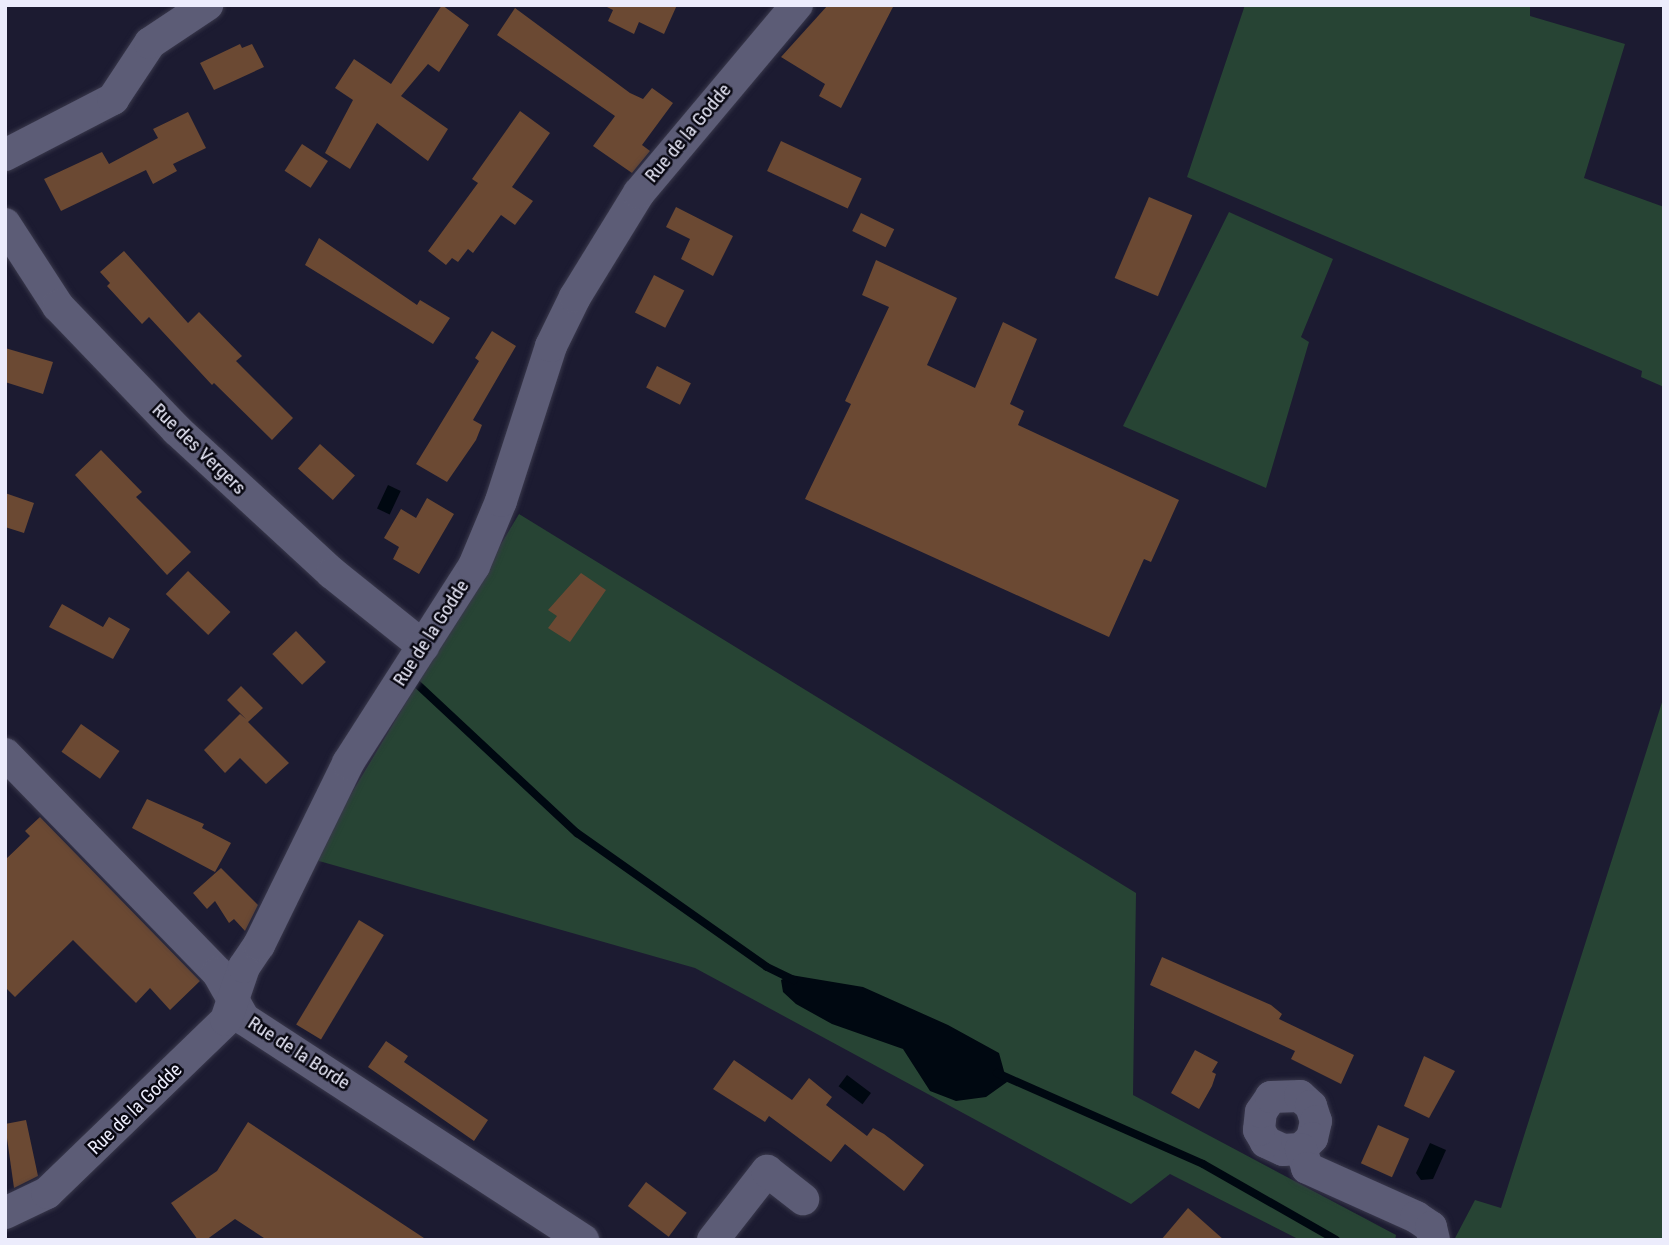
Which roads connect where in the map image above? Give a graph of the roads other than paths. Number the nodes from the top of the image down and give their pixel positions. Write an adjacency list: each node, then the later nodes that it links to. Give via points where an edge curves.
1 (207, 5): 3 (street, via 150,43 113,99)
2 (797, 5): 5 (street, Rue de la Godde, via 639,193 575,297 551,346 501,501 474,566)
3 (5, 155)
4 (5, 224): 5 (street, Rue des Vergers, via 58,306 177,430 332,573)
5 (423, 646): 7 (street, Rue de la Godde, via 348,762)
6 (5, 754): 7 (street, Rue de la Borde)
7 (233, 992): 10 (street, Rue de la Godde, via 226,1020 65,1178 47,1194); 11 (street, Rue de la Borde, via 244,1018)
8 (1301, 1149): 13 (street, via 1307,1168 1416,1217 1431,1227)
9 (803, 1199): 12 (street, via 767,1171)
10 (5, 1213)
11 (583, 1240)
12 (713, 1240)
13 (1434, 1240)

